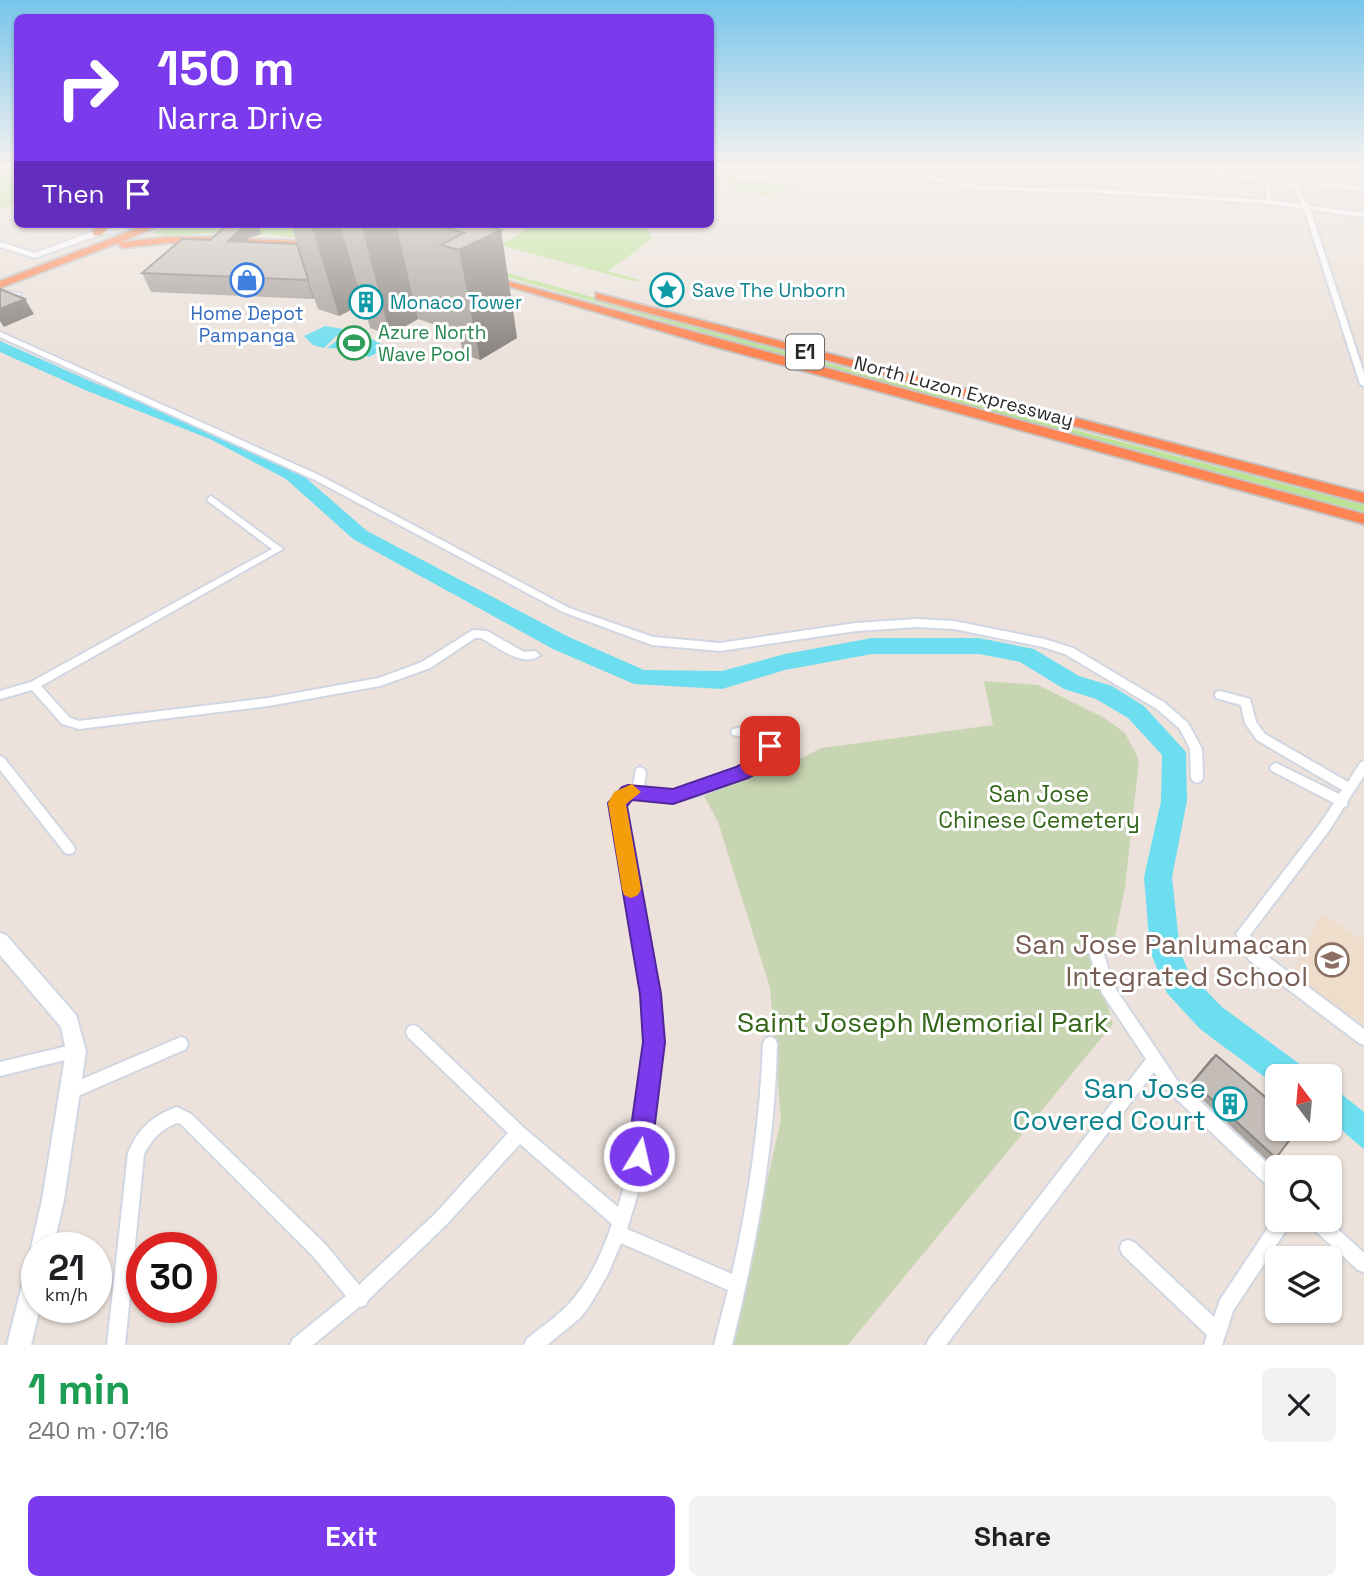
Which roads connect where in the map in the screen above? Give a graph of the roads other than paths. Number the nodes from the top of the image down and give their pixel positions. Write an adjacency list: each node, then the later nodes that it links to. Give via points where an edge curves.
1 (122, 228): 6 (street)
2 (130, 228): 11 (highway)
3 (130, 228): 11 (highway)
4 (135, 228): 7 (highway)
5 (1313, 228): 20 (street)
6 (103, 230): 10 (street, via 35,256); 11 (highway)
7 (169, 240): 8 (highway); 11 (highway)
8 (238, 240)
9 (254, 241): 12 (highway)
10 (0, 244)
11 (87, 246): 15 (highway); 16 (highway)
12 (331, 246)
13 (489, 263): 22 (highway, North Luzon Expressway / E1, via 906,379)
14 (476, 273): 24 (highway, North Luzon Expressway / E1)
15 (0, 276)
16 (20, 277): 17 (highway); 18 (street, via 16,293)
17 (0, 285)
18 (0, 292)
19 (0, 334): 34 (street, via 318,478 566,610 630,635 690,647 720,647 917,623 966,627 1069,651 1161,706 1184,726 1196,749)
20 (1361, 367): 21 (street)
21 (1364, 384)
22 (1364, 498)
23 (211, 499): 26 (street, via 278,549)
24 (1364, 519)
25 (535, 655): 26 (street, via 523,656 483,634 473,634 426,666 363,686 79,725 66,721)
26 (34, 685): 27 (street)
27 (0, 695)
28 (1220, 695): 35 (street, via 1248,704 1255,731 1269,744)
29 (737, 732): 36 (street, via 757,729 771,740 764,761 673,797)
30 (0, 761): 38 (street)
31 (1364, 766): 35 (street)
32 (1276, 768): 37 (street)
33 (640, 772): 36 (street)
34 (1197, 778)
35 (1350, 789): 37 (street)
36 (638, 791): 51 (street, via 628,792 617,803 651,994 654,1042 639,1156)
37 (1343, 802): 42 (street, via 1243,939 1254,954)
38 (69, 849)
39 (0, 941): 45 (street, via 69,1022)
40 (1095, 948): 46 (street, via 1107,988)
41 (414, 1032): 49 (street)
42 (1364, 1038)
43 (181, 1044): 48 (street)
44 (770, 1044): 57 (street, via 769,1116)
45 (76, 1051): 47 (street); 48 (street)
46 (1154, 1060): 50 (street, via 1172,1085); 66 (street)
47 (0, 1069)
48 (71, 1091): 52 (street)
49 (519, 1133): 51 (street); 58 (street, via 458,1203)
50 (1265, 1172)
51 (619, 1227): 57 (street); 64 (street, via 585,1298)
52 (45, 1232)
53 (1275, 1232): 60 (street, via 1226,1306)
54 (1329, 1232): 56 (street)
55 (1128, 1248): 60 (street)
56 (1364, 1264)
57 (738, 1286): 65 (street)
58 (360, 1299): 62 (street, via 319,1250 177,1115 150,1128 136,1153); 63 (street)
59 (24, 1323): 61 (street)
60 (1215, 1338)
61 (19, 1345)
62 (116, 1345)
63 (299, 1345)
64 (533, 1345)
65 (723, 1345)
66 (935, 1345)

